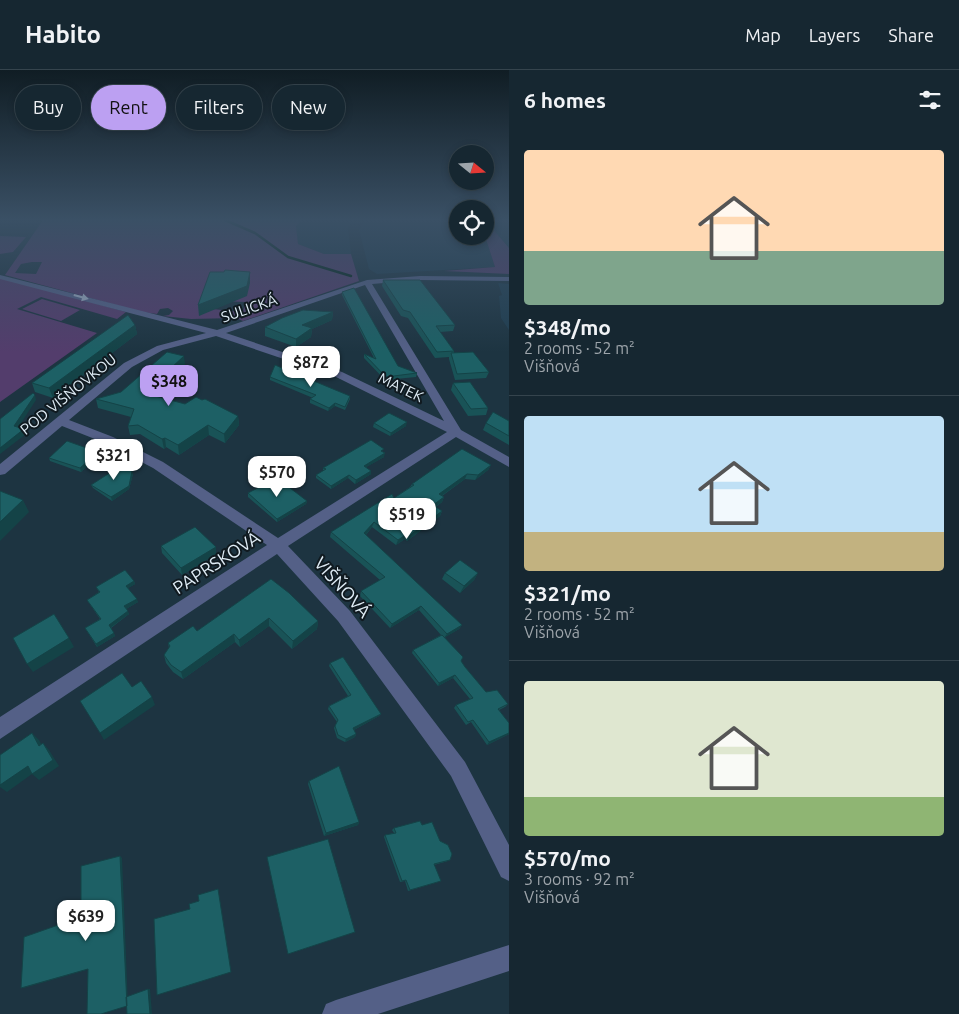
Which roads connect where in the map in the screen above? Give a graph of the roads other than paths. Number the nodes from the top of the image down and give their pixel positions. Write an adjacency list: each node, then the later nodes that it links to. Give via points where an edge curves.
1 (0, 277): 4 (street, SULICKÁ, one-way to 4)
2 (509, 279): 3 (street, SULICKÁ, via 420,278)
3 (367, 282): 4 (street, SULICKÁ); 6 (street)
4 (218, 333): 5 (street, POD VIŠŇOVKOU, via 177,342 136,359); 6 (street, MATEK, via 338,374)
5 (61, 421): 8 (street, POD VIŠŇOVKOU); 9 (street, VIŠŇOVÁ, via 109,440 158,465)
6 (456, 432): 7 (street, MATEK); 9 (street, PAPRSKOVÁ)
7 (509, 463)
8 (0, 471)
9 (278, 546): 10 (street, PAPRSKOVÁ); 11 (street, VIŠŇOVÁ, via 344,616 458,769)
10 (0, 729)
11 (509, 869)
12 (509, 958): 13 (street)
13 (336, 1014)

